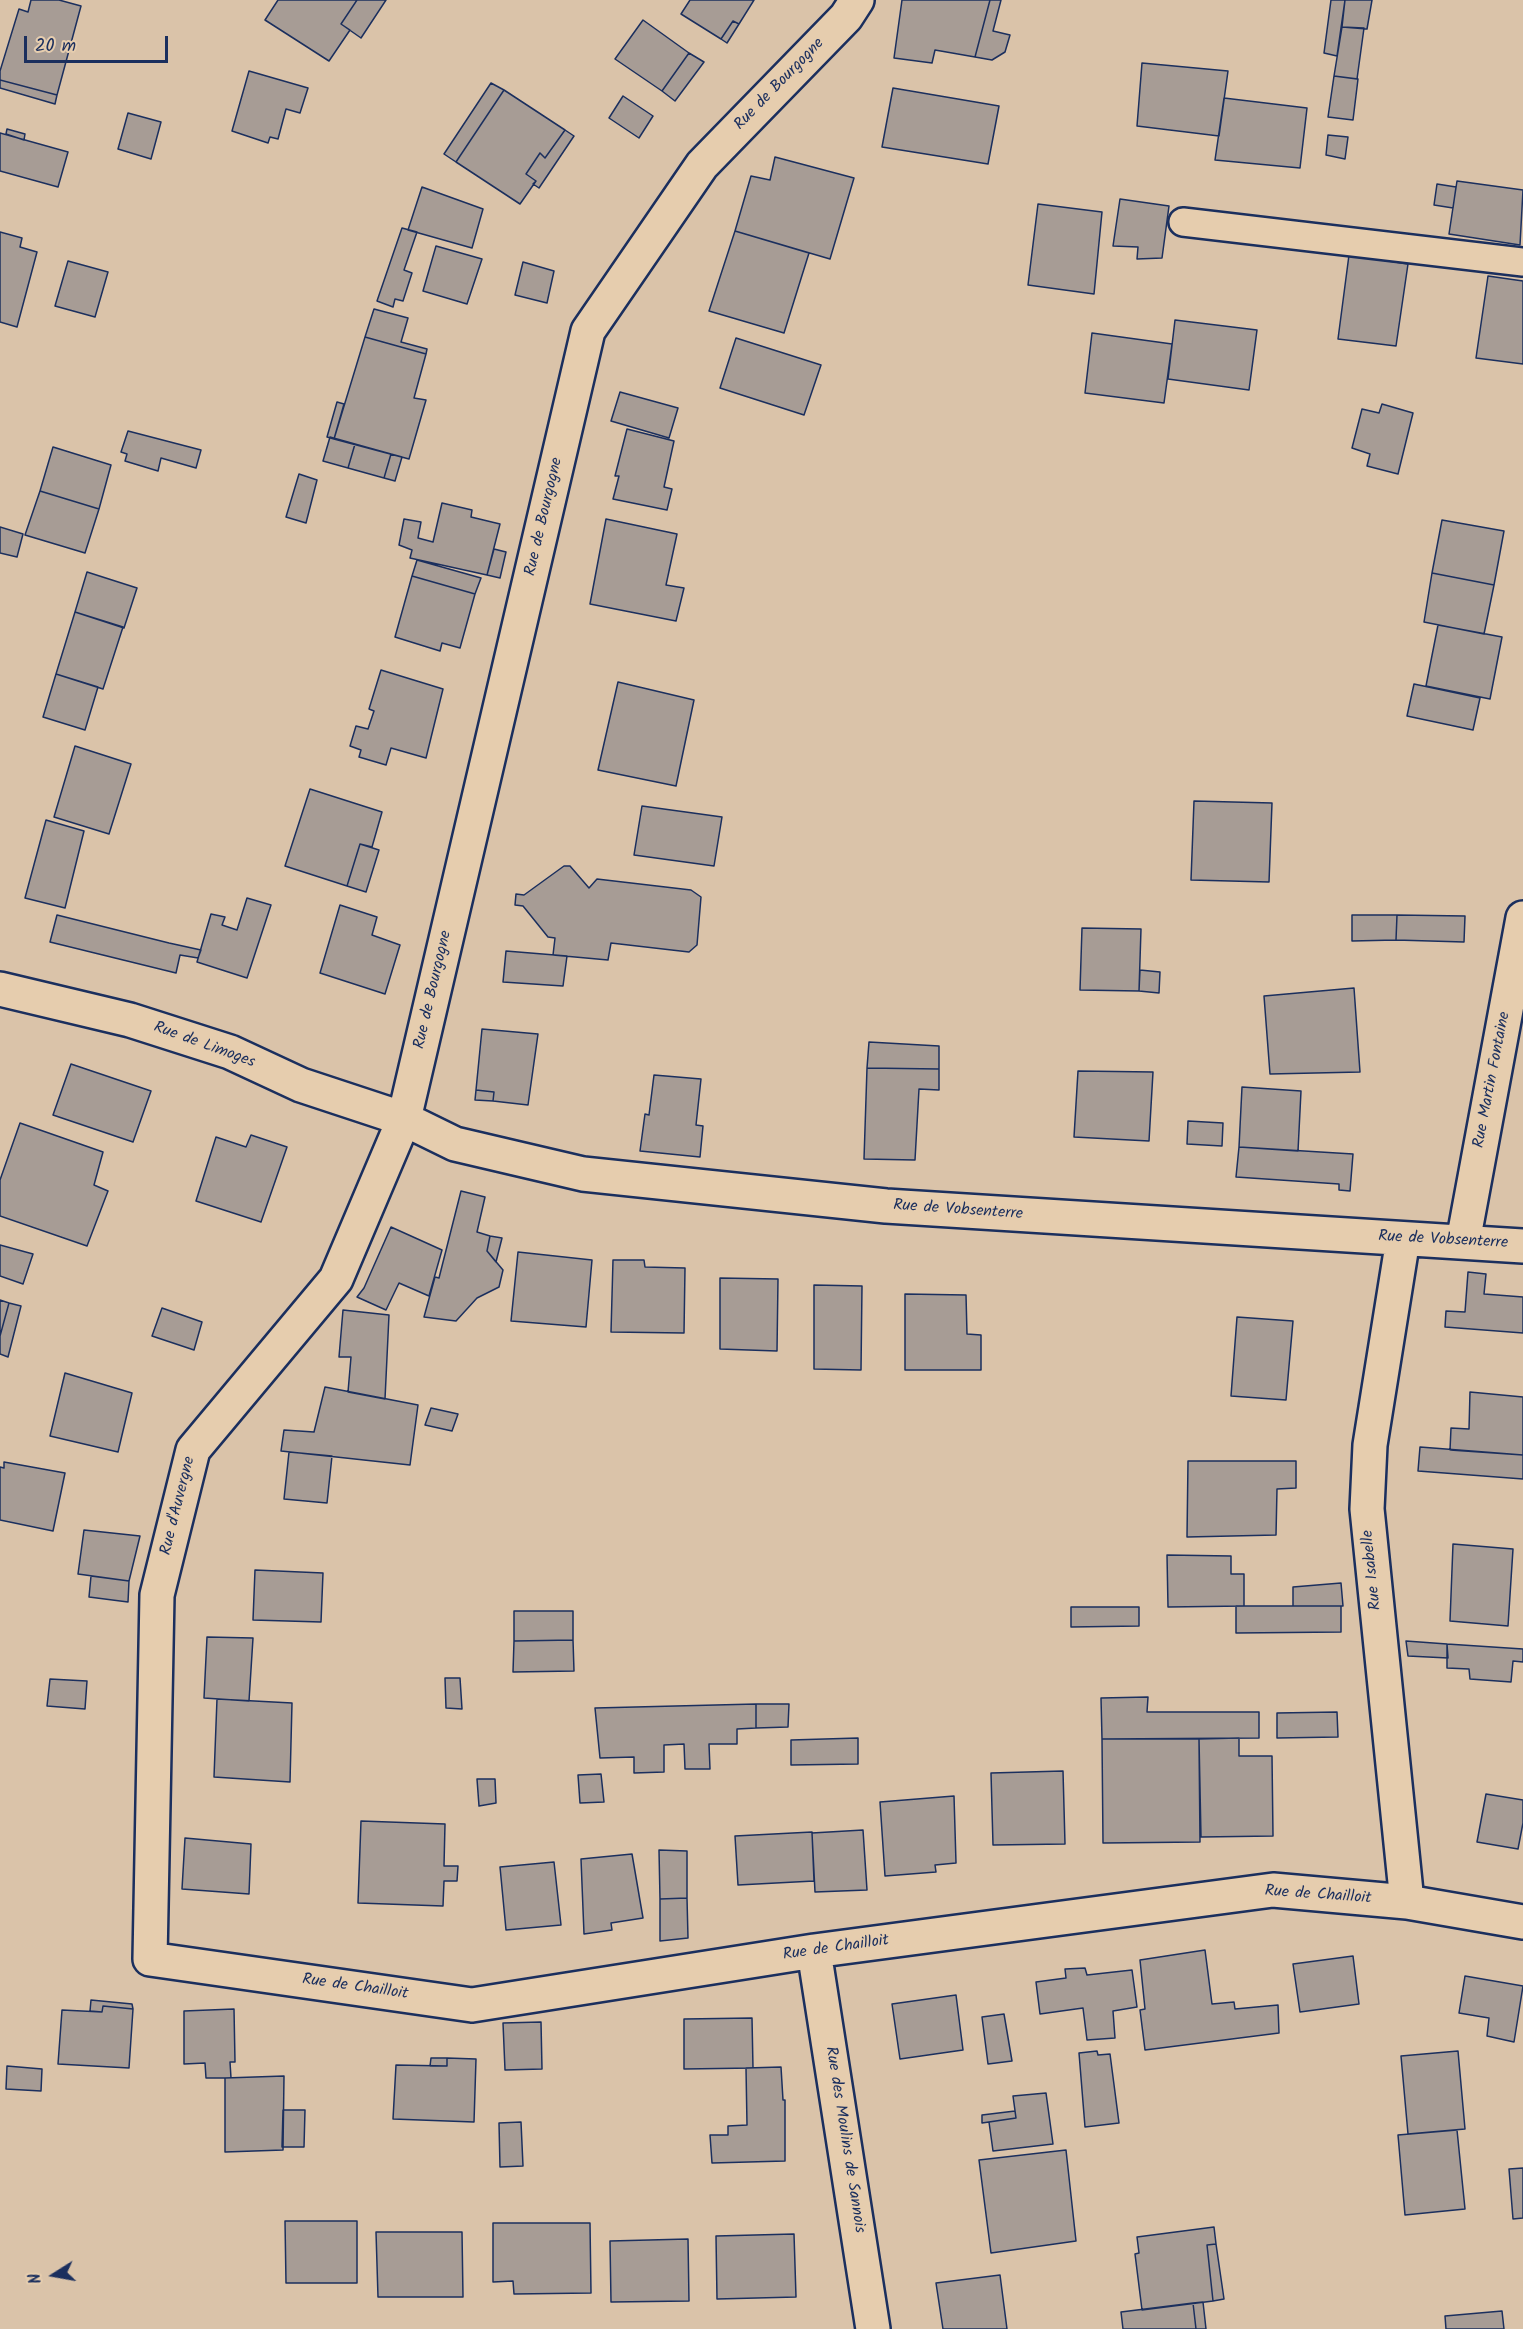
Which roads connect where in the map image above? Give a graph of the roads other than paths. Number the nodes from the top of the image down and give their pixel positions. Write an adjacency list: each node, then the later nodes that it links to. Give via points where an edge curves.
1 (857, 0): 6 (street, Rue de Bourgogne, via 846,17 702,165 588,331)
2 (1183, 222): 3 (lane)
3 (1523, 262)
4 (1523, 918): 8 (street, Rue Martin Fontaine)
5 (0, 989): 6 (street, Rue de Limoges, via 130,1020 230,1052 301,1085)
6 (404, 1119): 7 (street, Rue de Vobsenterre, via 455,1144 583,1174 886,1206); 13 (street, Rue d'Auvergne, via 336,1279 193,1450 157,1595)
7 (1403, 1239): 8 (street, Rue de Vobsenterre); 10 (street, Rue Isabelle, via 1370,1445 1367,1509)
8 (1462, 1242): 9 (street, Rue de Vobsenterre)
9 (1523, 1246)
10 (1407, 1902): 11 (street, Rue de Chailloit); 12 (street, Rue de Chailloit, via 1273,1890)
11 (1523, 1922)
12 (814, 1951): 13 (street, Rue de Chailloit, via 472,2005); 14 (street, Rue des Moulins de Sannois)
13 (150, 1959)
14 (873, 2329)

